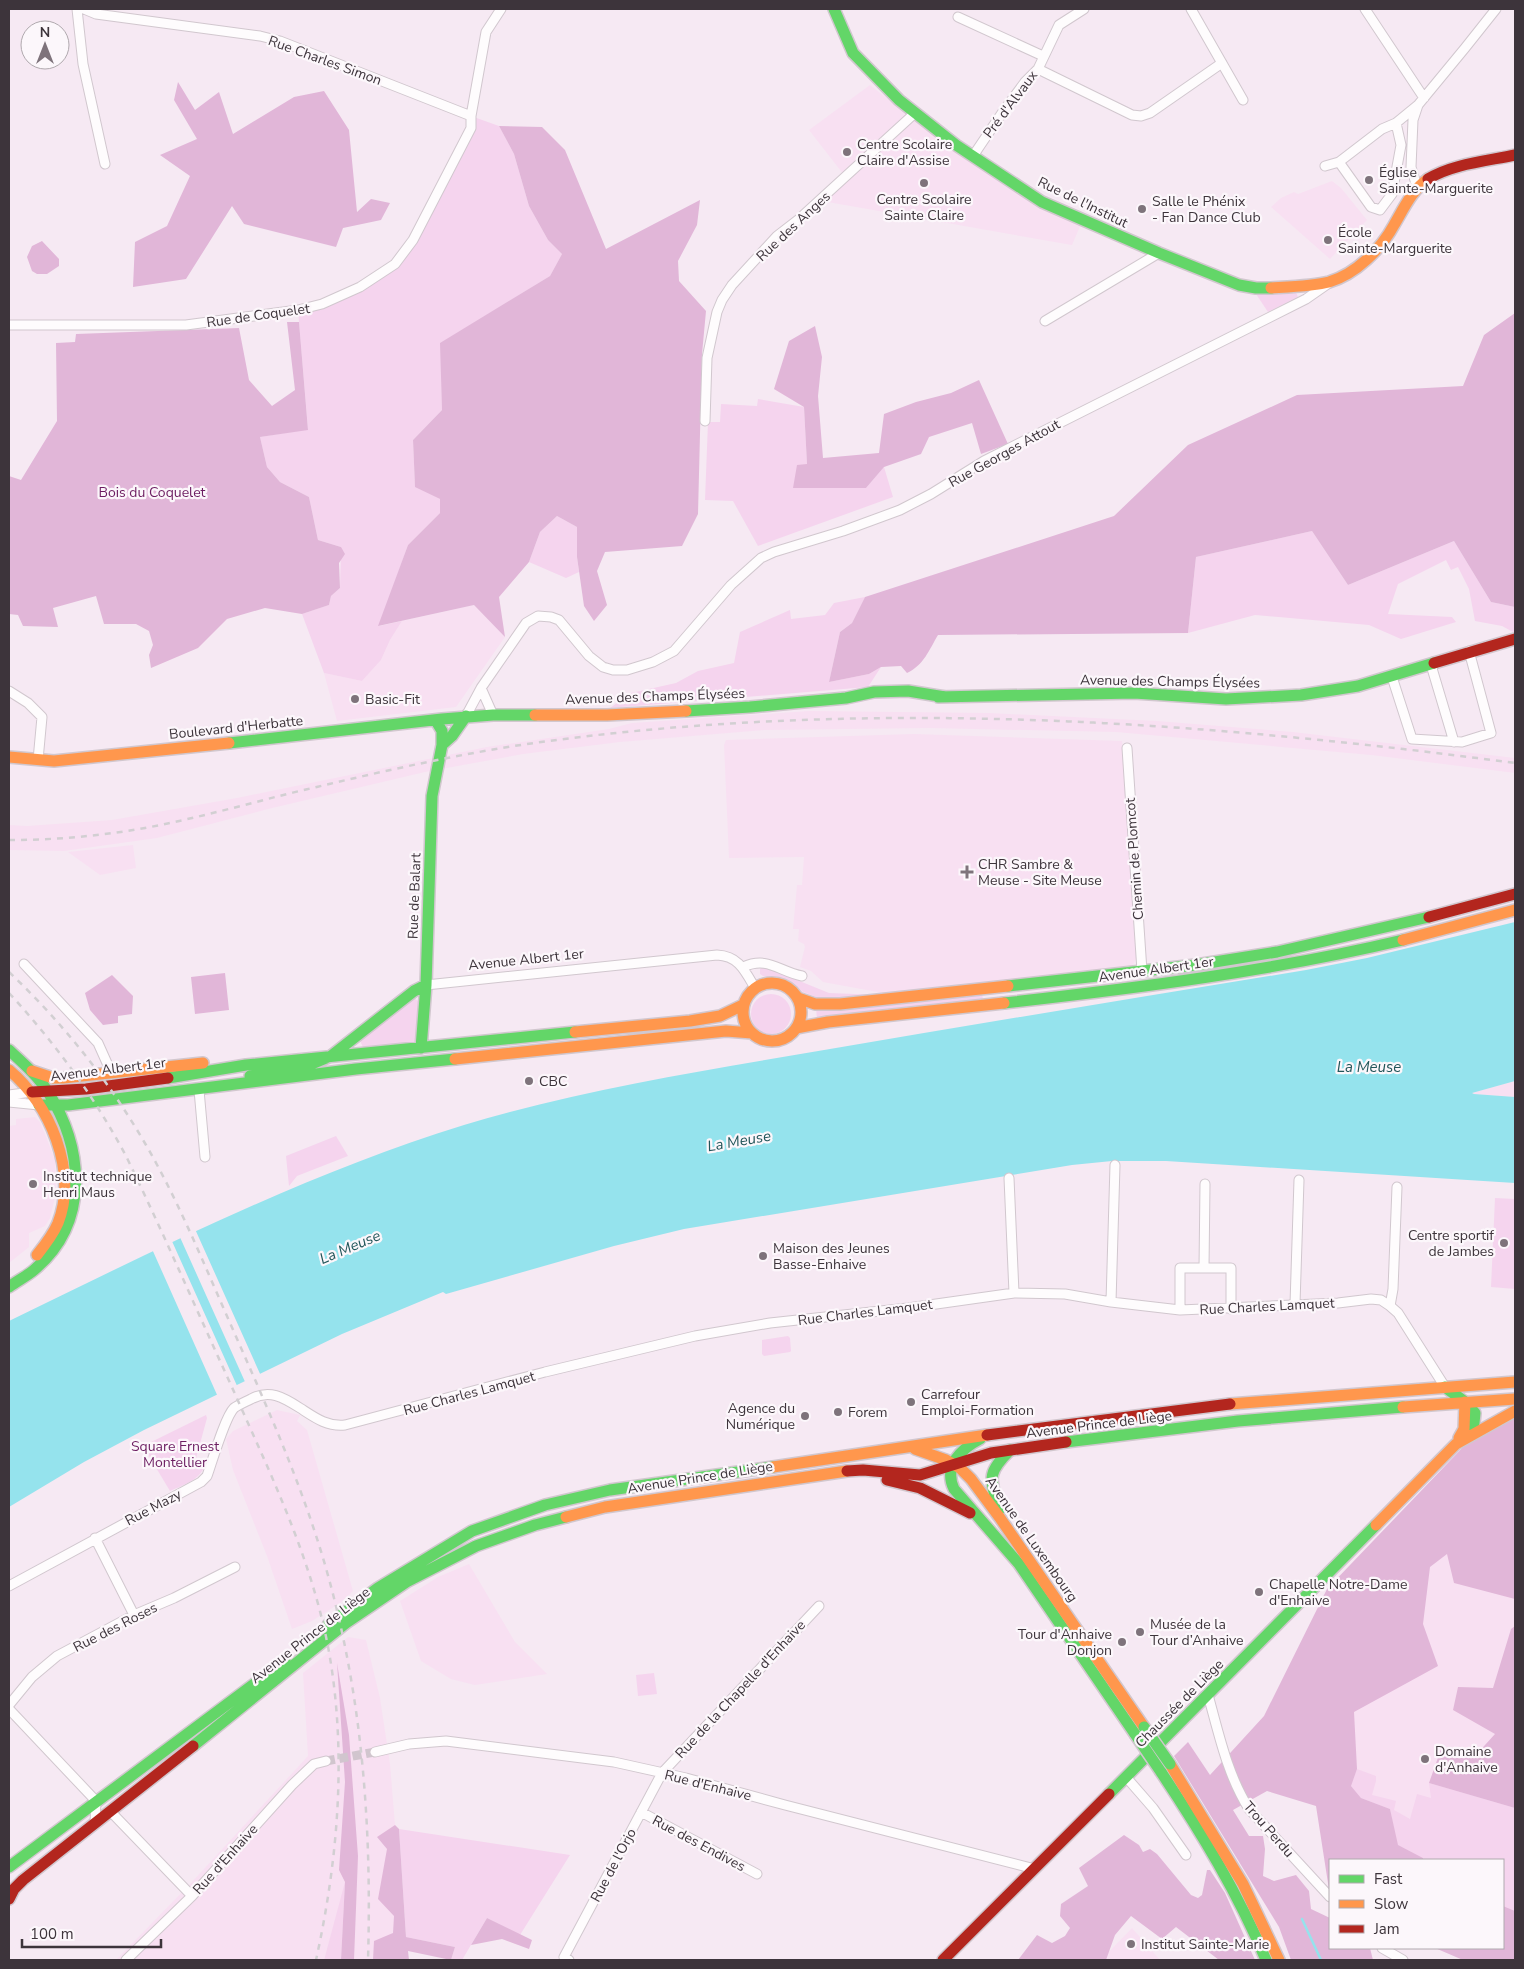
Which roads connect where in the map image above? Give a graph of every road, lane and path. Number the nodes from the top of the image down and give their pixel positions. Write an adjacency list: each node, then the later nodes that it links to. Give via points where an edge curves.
1 (76, 9): 24 (street, via 83,64)
2 (84, 9): 11 (street, Rue Charles Simon)
3 (126, 9): 11 (street)
4 (501, 9): 19 (street, Rue de Coquelet, via 486,32)
5 (834, 9): 18 (main road, Rue de l'Institut, via 860,62)
6 (1084, 9): 10 (street, Pré d'Alvaux)
7 (1191, 9): 14 (street)
8 (1365, 9): 17 (street)
9 (1496, 9): 17 (street)
10 (1073, 12): 13 (street, Pré d'Alvaux, via 1059,25)
11 (118, 16): 19 (street, Rue Charles Simon, via 280,41)
12 (958, 16): 13 (street)
13 (1042, 56): 15 (street, Pré d'Alvaux)
14 (1222, 63): 15 (street, via 1141,116 1132,115); 16 (street)
15 (1038, 69): 22 (street, Pré d'Alvaux, via 1025,82)
16 (1243, 100)
17 (1421, 101): 20 (street); 26 (street, via 1414,120 1411,167)
18 (915, 113): 22 (main road, Rue de l'Institut); 31 (street, Rue des Anges, via 799,220 777,236 732,285 717,312 707,358)
19 (471, 116): 30 (street, Rue de Coquelet, via 471,128 414,240 395,264 360,287 322,304 298,310 186,325)
20 (1396, 123): 23 (street, via 1382,129); 23 (street, via 1401,145 1392,194 1380,210 1371,207)
21 (1515, 155): 26 (main road, via 1435,175)
22 (973, 156): 27 (main road, Rue de l'Institut, via 1042,202)
23 (1339, 162): 25 (street)
24 (105, 164)
25 (1325, 166)
26 (1417, 187): 28 (main road, Rue de l'Institut, via 1388,236 1366,260)
27 (1159, 254): 28 (main road, Rue de l'Institut, via 1239,285 1256,288); 29 (street)
28 (1329, 282): 36 (street, Rue Georges Attout, via 1306,299 984,461 900,510 761,558 731,585 667,656 620,671 604,667 589,656 559,620 538,616 526,622)
29 (1045, 321)
30 (9, 325)
31 (705, 421)
32 (1515, 639): 33 (main road, Avenue des Champs Élysées)
33 (1469, 652): 34 (main road, Avenue des Champs Élysées); 41 (street, via 1491,733)
34 (1431, 665): 35 (main road, Avenue des Champs Élysées); 41 (street)
35 (1392, 677): 38 (main road, Avenue des Champs Élysées, via 1331,691 1257,698 1134,693 945,697 908,691 750,707 607,715); 41 (street, via 1412,739)
36 (481, 688): 38 (street); 39 (street)
37 (9, 691): 45 (street, via 28,703 42,718)
38 (493, 715): 39 (main road, Avenue des Champs Élysées)
39 (466, 716): 40 (main road, Boulevard d'Herbatte); 42 (main road)
40 (436, 721): 42 (main road, Rue de Balart, via 442,731); 45 (main road, Boulevard d'Herbatte, via 78,760)
41 (1454, 742)
42 (442, 745): 53 (main road, Rue de Balart, via 432,796)
43 (1127, 748): 50 (street, Chemin de Plomcot)
44 (9, 757): 45 (main road, Boulevard d'Herbatte)
45 (38, 760)
46 (1515, 894): 50 (main road, Avenue Albert 1er, via 1325,942 1205,964)
47 (1515, 910): 54 (main road, Avenue Albert 1er, via 1338,954)
48 (24, 964): 70 (street, via 98,1043)
49 (743, 967): 51 (street, via 768,963); 53 (street, Avenue Albert 1er, via 733,958 716,954); 55 (street)
50 (1142, 971): 52 (main road, Avenue Albert 1er); 54 (main road)
51 (802, 976)
52 (1089, 977): 56 (main road); 57 (main road, Avenue Albert 1er, via 840,1004 815,1004)
53 (426, 985): 62 (main road, Rue de Balart); 64 (main road, Avenue Albert 1er)
54 (1138, 987): 56 (main road, Avenue Albert 1er)
55 (755, 988): 57 (main road, Avenue Albert 1er, via 762,984 778,984 786,986); 58 (main road, Avenue Albert 1er)
56 (1081, 994): 59 (main road, Avenue Albert 1er)
57 (798, 998): 59 (main road, via 801,1013)
58 (743, 1005): 60 (main road, via 744,1020); 61 (main road, Avenue Albert 1er, via 720,1016 690,1021)
59 (796, 1028): 60 (main road, Avenue Albert 1er, via 786,1038 772,1041)
60 (752, 1033): 65 (main road, Avenue Albert 1er, via 726,1031)
61 (454, 1045): 62 (main road, Avenue Albert 1er); 65 (main road, Avenue Albert 1er)
62 (421, 1048): 64 (main road, Avenue Albert 1er); 67 (main road, via 414,1059)
63 (9, 1050): 69 (main road)
64 (331, 1056): 66 (main road, Avenue Albert 1er); 71 (main road, Avenue Albert 1er, via 289,1070 206,1082)
65 (427, 1063): 67 (main road, Avenue Albert 1er)
66 (246, 1065): 70 (main road, Avenue Albert 1er, via 201,1063); 73 (main road, Avenue Albert 1er, via 148,1082)
67 (402, 1065): 71 (main road, Avenue Albert 1er)
68 (9, 1070): 72 (main road)
69 (31, 1070): 70 (main road, Avenue Albert 1er, via 53,1078); 73 (main road)
70 (111, 1072)
71 (199, 1090): 76 (main road, Avenue Albert 1er); 80 (street)
72 (32, 1092): 73 (main road, Avenue Albert 1er); 74 (street); 77 (main road)
73 (49, 1092): 78 (main road)
74 (9, 1094)
75 (9, 1102): 77 (street)
76 (83, 1103): 78 (main road, Avenue Albert 1er); 79 (main road)
77 (40, 1105): 78 (main road, Avenue Albert 1er); 87 (main road, via 64,1164 63,1207 57,1224 40,1251)
78 (57, 1106): 79 (main road)
79 (69, 1132): 88 (main road, via 77,1168 77,1190 67,1226 58,1243 34,1271)
80 (204, 1157)
81 (1115, 1165): 90 (street)
82 (1009, 1178): 89 (street)
83 (1299, 1180): 91 (street)
84 (1205, 1184): 86 (street)
85 (1398, 1187): 92 (street)
86 (1204, 1268): 93 (street, via 1231,1268); 94 (street, via 1180,1268)
87 (9, 1277)
88 (9, 1287)
89 (1014, 1294): 90 (street, Rue Charles Lamquet, via 1065,1294); 97 (street, Rue Charles Lamquet, via 695,1336 345,1426 325,1423 286,1399 272,1394)
90 (1112, 1302): 94 (street, Rue Charles Lamquet)
91 (1295, 1304): 92 (street, Rue Charles Lamquet, via 1371,1299 1381,1300); 93 (street, Rue Charles Lamquet)
92 (1390, 1306): 96 (street, via 1398,1313)
93 (1231, 1309): 94 (street, Rue Charles Lamquet)
94 (1180, 1310)
95 (1515, 1382): 96 (main road)
96 (1445, 1387): 99 (main road); 101 (main road, Avenue Prince de Liège, via 1194,1407)
97 (259, 1395): 112 (street, Rue Mazy, via 234,1408 226,1420 207,1476 201,1482)
98 (1515, 1399): 99 (main road, Avenue Prince de Liège)
99 (1465, 1402): 102 (main road, via 1475,1413); 103 (main road, Chaussée de Liège, via 1464,1429); 105 (main road, Avenue Prince de Liège, via 1238,1421)
100 (1515, 1411): 102 (main road, Chaussée de Liège)
101 (989, 1435): 104 (main road, Avenue Prince de Liège); 106 (main road, via 965,1447)
102 (1469, 1436): 103 (main road, Chaussée de Liège)
103 (1456, 1444): 117 (main road, Chaussée de Liège)
104 (905, 1448): 106 (main road, via 929,1451); 108 (main road, Avenue Prince de Liège, via 610,1490)
105 (1010, 1450): 106 (main road, Avenue Prince de Liège); 109 (main road, via 991,1471 992,1491)
106 (953, 1466): 107 (main road, Avenue Prince de Liège, via 920,1475); 109 (main road, Avenue de Luxembourg, via 966,1474); 110 (main road, Avenue de Luxembourg, via 952,1485)
107 (839, 1471): 110 (main road, via 919,1488); 111 (main road, Avenue Prince de Liège, via 605,1507)
108 (530, 1510): 111 (main road); 125 (main road, Avenue Prince de Liège, via 472,1531 378,1588)
109 (1000, 1518): 120 (main road, Avenue de Luxembourg)
110 (980, 1519): 120 (main road, Avenue de Luxembourg, via 1020,1566)
111 (535, 1525): 126 (main road, Avenue Prince de Liège, via 476,1546 383,1597 346,1623)
112 (95, 1538): 114 (street, Rue Mazy); 116 (street)
113 (235, 1567): 116 (street, Rue des Roses)
114 (9, 1586)
115 (819, 1606): 123 (street, Rue de la Chapelle d'Enhaive)
116 (134, 1615): 118 (street, Rue des Roses, via 57,1656 32,1677)
117 (1208, 1695): 124 (main road, Chaussée de Liège); 134 (street, Trou Perdu, via 1239,1794)
118 (9, 1705)
119 (9, 1709): 125 (street)
120 (1140, 1730): 140 (main road, Avenue de Luxembourg, bridge, via 1161,1772 1234,1888); 141 (main road, Avenue de Luxembourg, bridge, via 1170,1764 1244,1884)
121 (375, 1752): 123 (street, Rue d'Enhaive, via 409,1744 446,1741 605,1761)
122 (326, 1761): 133 (street, Rue d'Enhaive, via 314,1764 292,1785)
123 (662, 1773): 127 (street, Rue de l'Orjo); 131 (street, Rue d'Enhaive)
124 (1126, 1777): 129 (street); 131 (main road, Chaussée de Liège)
125 (96, 1801): 128 (street); 130 (main road, Avenue Prince de Liège)
126 (111, 1812): 128 (main road, Avenue Prince de Liège); 133 (street)
127 (641, 1812): 132 (street, Rue des Endives); 137 (street, Rue de l'Orjo)
128 (95, 1823): 135 (main road, Avenue Prince de Liège, via 23,1880)
129 (1186, 1855)
130 (9, 1867)
131 (1035, 1869): 139 (main road, Chaussée de Liège)
132 (757, 1874)
133 (192, 1896): 138 (street, Rue d'Enhaive)
134 (1329, 1896)
135 (9, 1899)
136 (1384, 1949): 142 (street)
137 (565, 1959)
138 (126, 1960)
139 (943, 1960)
140 (1266, 1960)
141 (1279, 1960)
142 (1403, 1960)

